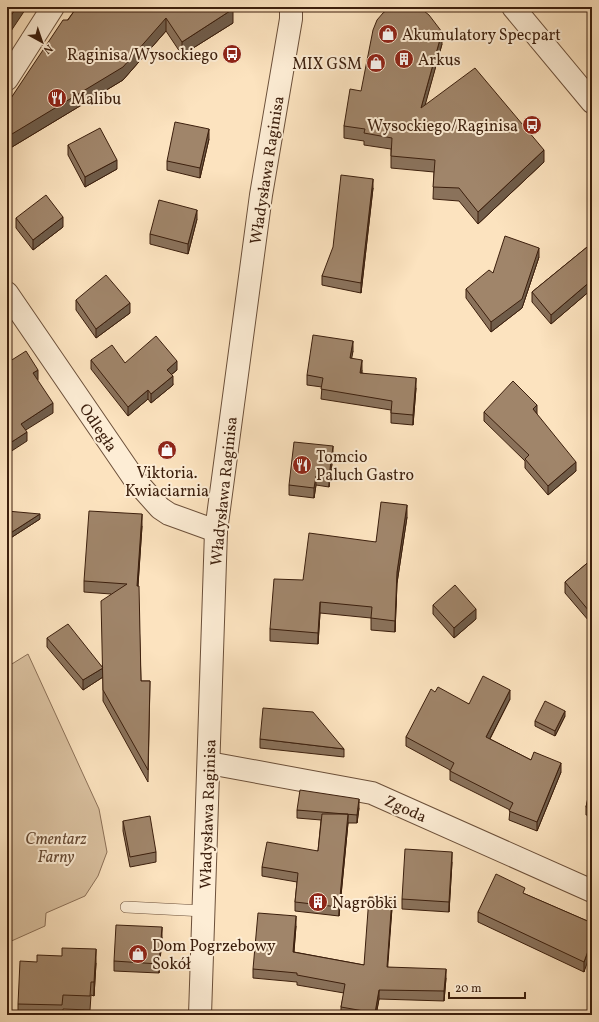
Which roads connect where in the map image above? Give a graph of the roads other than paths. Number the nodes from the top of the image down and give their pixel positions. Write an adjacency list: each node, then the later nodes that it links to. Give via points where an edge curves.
1 (53, 7): 4 (street)
2 (513, 7): 5 (street)
3 (293, 11): 7 (street, Władysława Raginisa, via 260,195)
4 (7, 78)
5 (592, 102)
6 (7, 292): 7 (street, Odległa, via 135,480 160,508 173,516)
7 (216, 531): 8 (street, Władysława Raginisa)
8 (209, 763): 9 (street, Zgoda, via 372,793); 11 (street, Władysława Raginisa)
9 (592, 891)
10 (126, 907): 11 (lane)
11 (204, 911): 12 (street, Władysława Raginisa)
12 (200, 1015)

